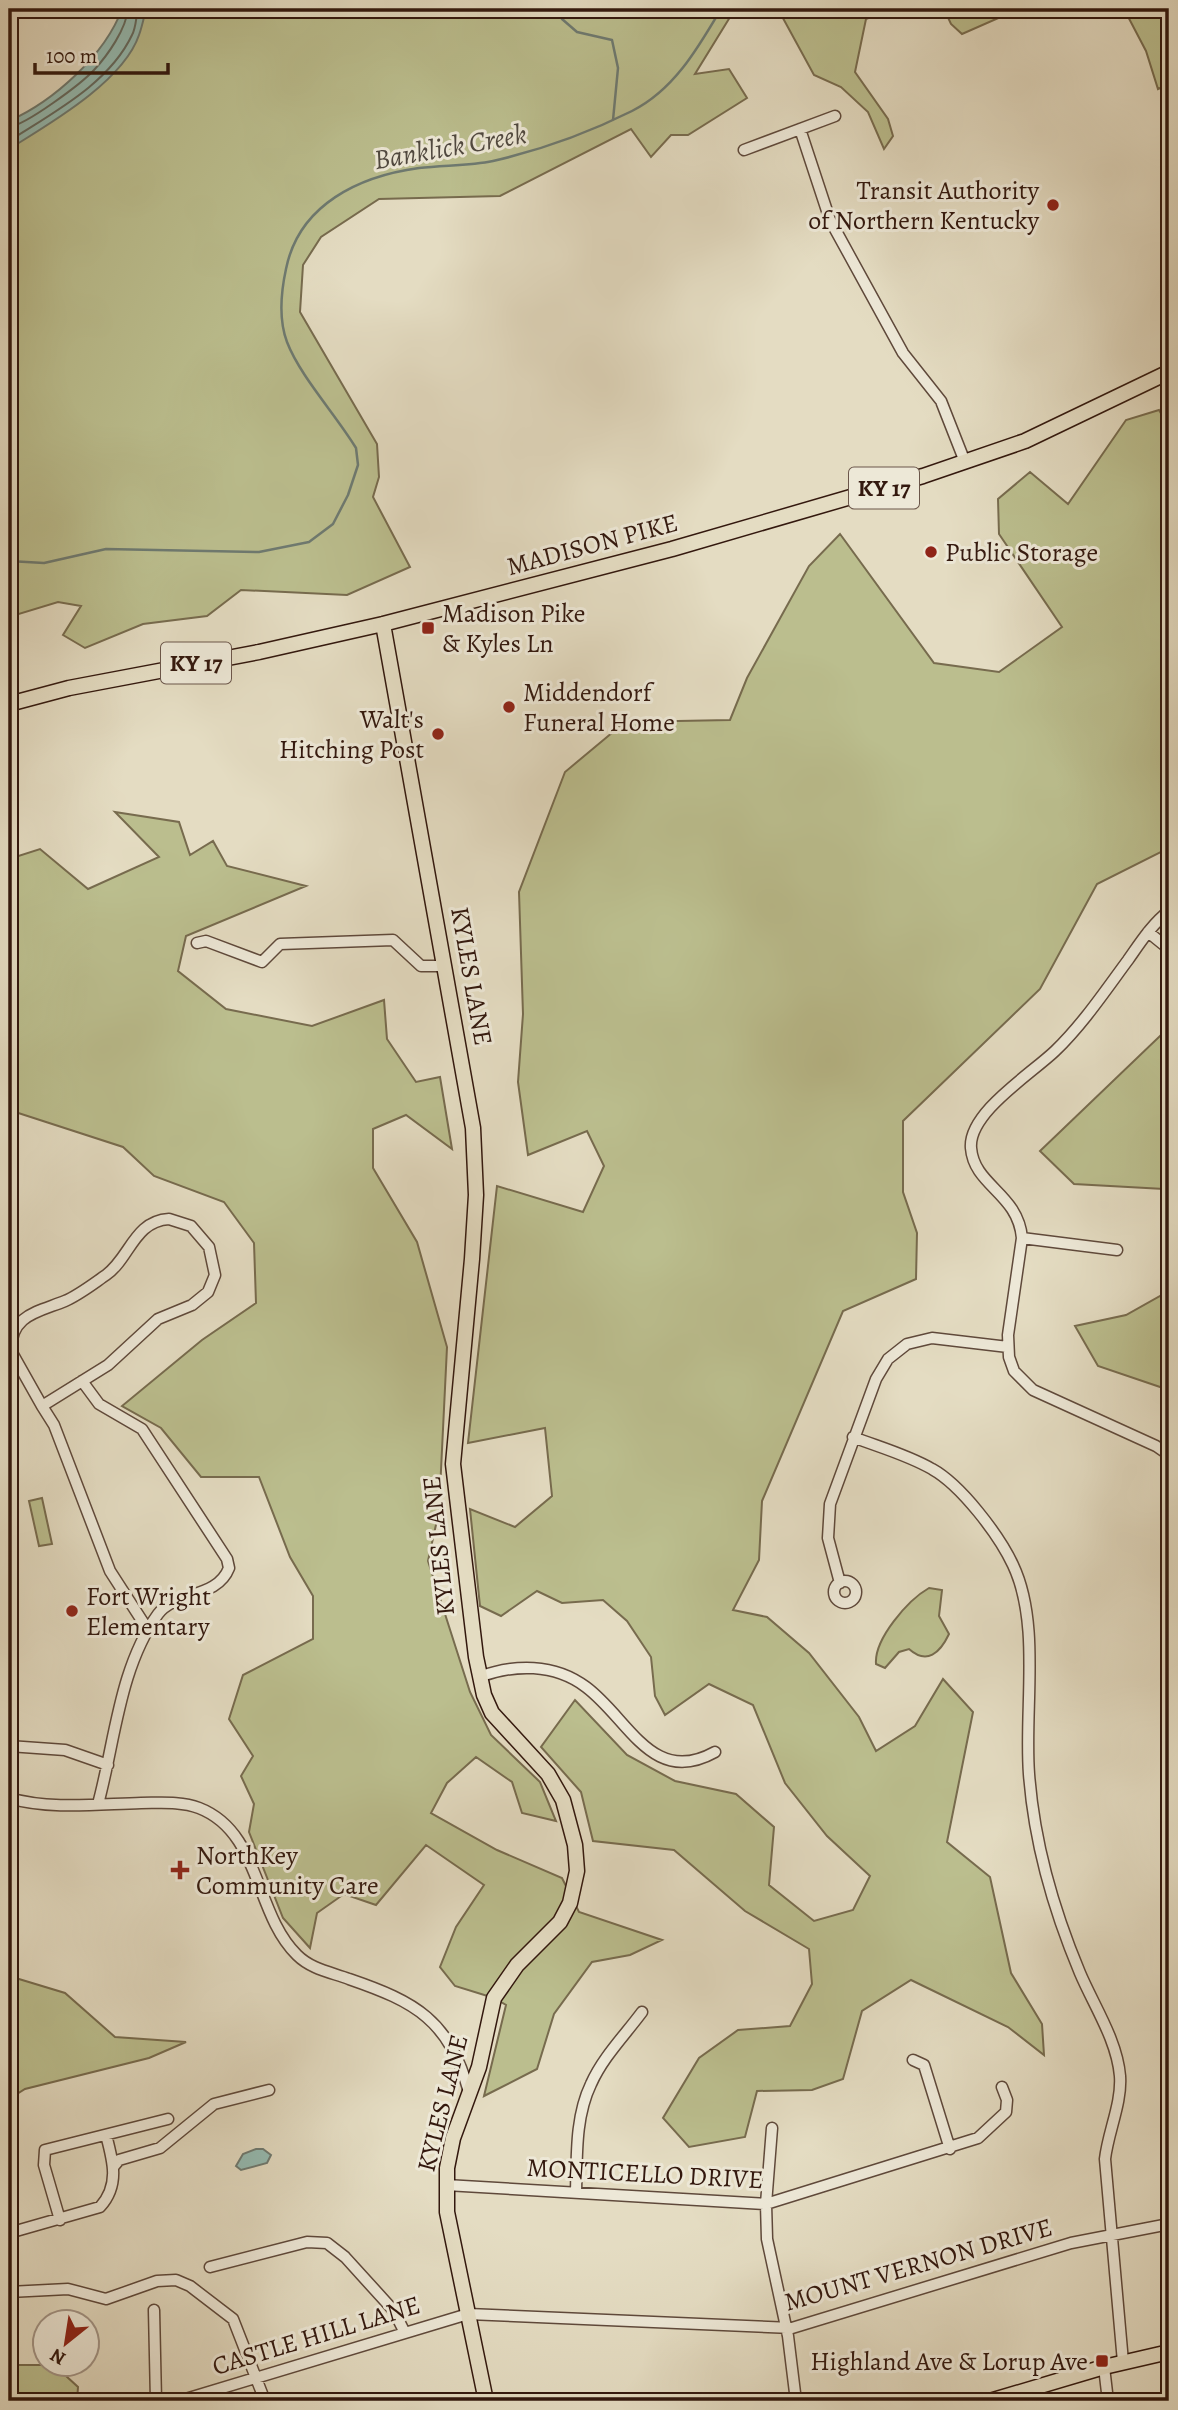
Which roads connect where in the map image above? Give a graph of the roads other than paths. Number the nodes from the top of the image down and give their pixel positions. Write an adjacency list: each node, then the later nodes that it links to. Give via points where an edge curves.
1 (835, 116): 2 (street)
2 (800, 129): 3 (street); 5 (street, via 830,220 903,353 941,401)
3 (744, 150)
4 (1169, 372): 5 (main road, MADISON PIKE / KY 17, via 1048,432)
5 (965, 461): 6 (main road, MADISON PIKE / KY 17, via 672,549)
6 (383, 624): 7 (main road, MADISON PIKE / KY 17); 12 (main road, KYLES LANE)
7 (9, 704)
8 (1169, 911): 9 (street)
9 (1148, 932): 11 (street); 13 (street, via 1072,1033 976,1124 971,1138 976,1167 1016,1211)
10 (197, 943): 12 (street, via 206,941 262,962 280,944 383,939 401,946 421,966)
11 (1169, 949)
12 (444, 966): 22 (main road, KYLES LANE, via 470,1108 475,1163 472,1259 453,1464)
13 (1022, 1238): 14 (street); 15 (street)
14 (1117, 1250)
15 (1008, 1347): 18 (street, via 932,1338 900,1348 881,1368); 19 (street, via 1014,1371 1033,1390)
16 (82, 1381): 17 (street); 17 (street, via 121,1354 158,1319 192,1305 208,1292 215,1275 214,1261 197,1230 175,1220 153,1222 110,1272 16,1325 10,1351); 21 (street, via 99,1404 142,1429 227,1559 226,1576 160,1611)
17 (42, 1406): 21 (street, via 54,1425 110,1571)
18 (853, 1437): 20 (street, via 828,1515 830,1550); 44 (street, via 920,1462 947,1479 1003,1548 1019,1580 1028,1628 1027,1751 1036,1823 1062,1928 1118,2063 1119,2092 1105,2159)
19 (1169, 1455)
20 (840, 1583)
21 (148, 1629): 25 (street, via 128,1679)
22 (479, 1677): 24 (street, via 512,1667 557,1673 586,1687 657,1756 686,1763); 32 (main road, KYLES LANE, via 492,1713 559,1792 571,1821 577,1871 560,1922 517,1965 494,1998 479,2067)
23 (9, 1746): 25 (street, via 65,1750)
24 (716, 1752)
25 (108, 1765): 27 (street)
26 (9, 1798): 27 (street, via 40,1804)
27 (98, 1804): 32 (street, via 188,1805 216,1816 241,1844 286,1944 309,1966 394,1996 423,2013 457,2054)
28 (642, 2012): 39 (street, via 600,2067 585,2098)
29 (913, 2060): 36 (street, via 924,2065)
30 (1002, 2087): 36 (street, MONTICELLO DRIVE, via 1007,2105 1000,2120 978,2138)
31 (269, 2090): 37 (street, via 214,2104 160,2148 126,2157)
32 (468, 2092): 38 (main road, KYLES LANE, via 453,2138)
33 (168, 2119): 35 (street)
34 (772, 2128): 40 (street)
35 (106, 2135): 37 (street); 41 (street, via 46,2149 44,2165)
36 (950, 2149): 40 (street, MONTICELLO DRIVE)
37 (114, 2166): 41 (street, via 111,2191 100,2207)
38 (446, 2185): 39 (street, MONTICELLO DRIVE); 48 (main road, KYLES LANE, via 447,2212)
39 (576, 2192): 40 (street, MONTICELLO DRIVE)
40 (766, 2204): 49 (street, via 767,2239)
41 (60, 2220): 43 (street)
42 (1169, 2224): 44 (street, MOUNT VERNON DRIVE)
43 (9, 2232)
44 (1111, 2235): 49 (street, MOUNT VERNON DRIVE); 52 (street)
45 (210, 2267): 50 (street, via 307,2242 327,2243 394,2311)
46 (9, 2292): 54 (street, via 68,2288 106,2299 157,2281 176,2280 199,2291 233,2319)
47 (154, 2310): 55 (street)
48 (468, 2314): 49 (street, MOUNT VERNON DRIVE); 50 (street, CASTLE HILL LANE); 58 (main road, KYLES LANE)
49 (786, 2329): 59 (street)
50 (404, 2331): 54 (street, CASTLE HILL LANE)
51 (1169, 2352): 52 (main road)
52 (1123, 2362): 53 (main road)
53 (1104, 2367): 60 (main road); 61 (street)
54 (256, 2376): 56 (street, CASTLE HILL LANE); 57 (street)
55 (156, 2401)
56 (179, 2401)
57 (265, 2401)
58 (486, 2401)
59 (796, 2401)
60 (990, 2401)
61 (1108, 2401)

